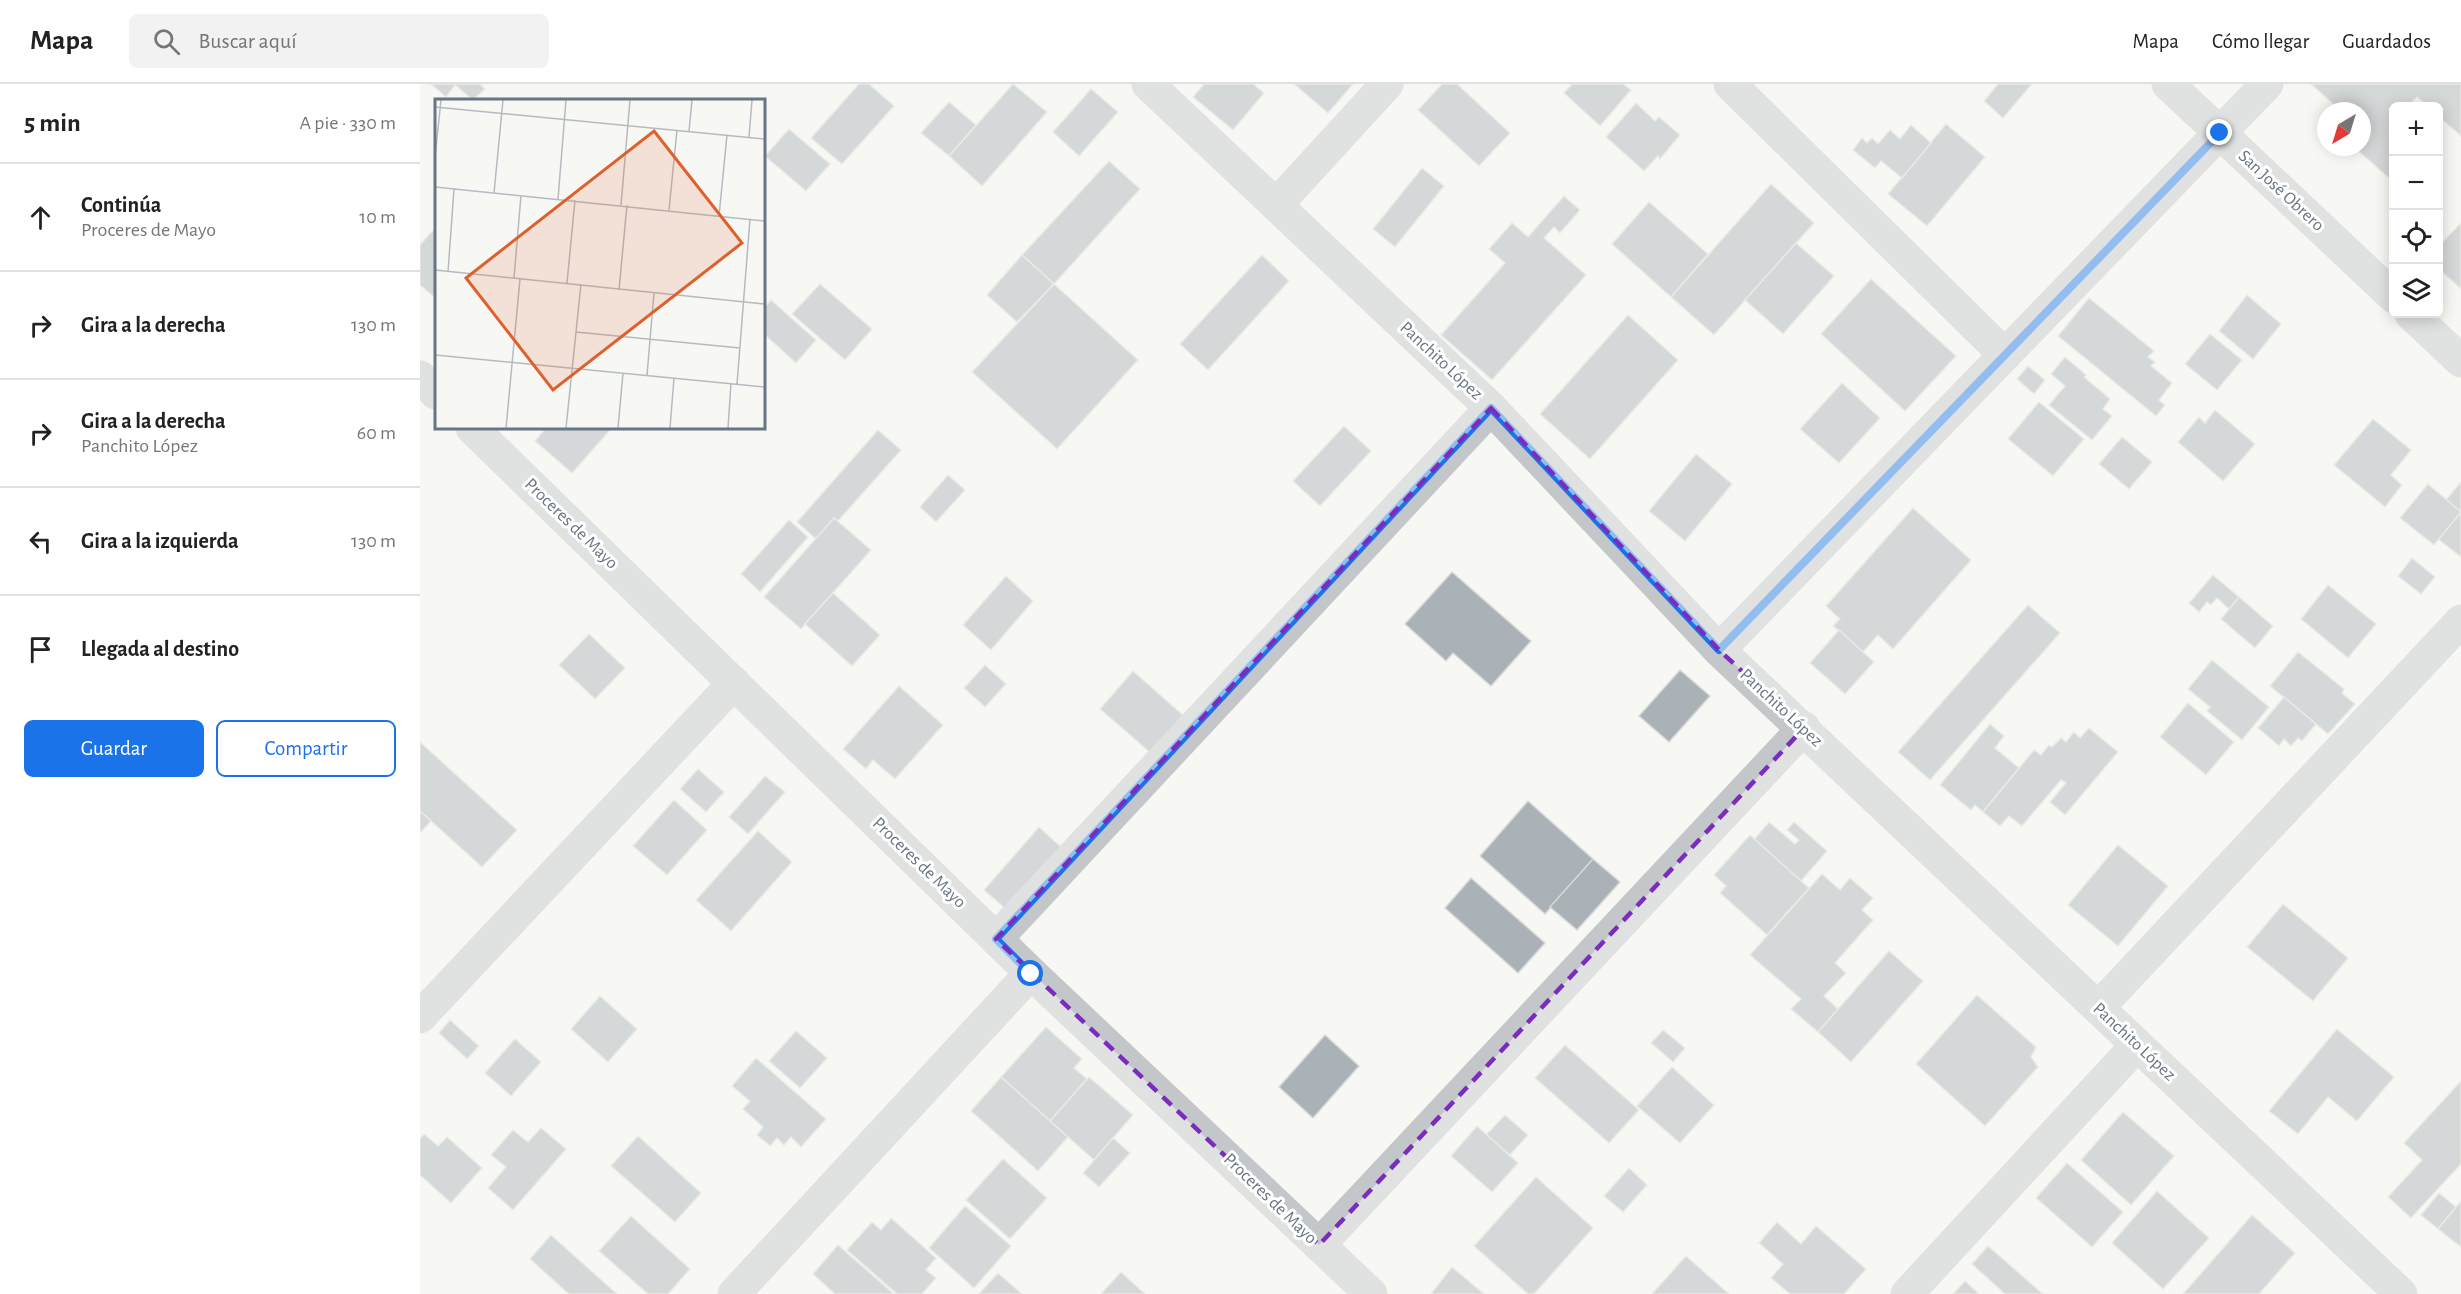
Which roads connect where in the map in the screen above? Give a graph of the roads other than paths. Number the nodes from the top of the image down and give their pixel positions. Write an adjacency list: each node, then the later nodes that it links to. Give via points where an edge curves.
1 (1148, 84): 7 (street, Panchito López)
2 (1387, 84): 7 (street)
3 (1730, 84): 10 (street)
4 (2168, 84): 6 (street, San José Obrero)
5 (2267, 84): 6 (street)
6 (2220, 133): 8 (street, San José Obrero); 10 (street)
7 (1276, 205): 12 (street, Panchito López)
8 (2389, 292)
9 (2415, 318): 11 (street)
10 (2005, 355): 15 (street)
11 (2461, 361)
12 (1491, 408): 15 (street, Panchito López); 18 (street)
13 (473, 429): 16 (street, Proceres de Mayo)
14 (2461, 621): 20 (street)
15 (1719, 650): 17 (street, Panchito López)
16 (734, 683): 18 (street, Proceres de Mayo); 21 (street)
17 (1804, 728): 20 (street, Panchito López); 23 (street)
18 (996, 939): 19 (street, Proceres de Mayo)
19 (1031, 974): 23 (street, Proceres de Mayo); 24 (street)
20 (2098, 1008): 22 (street, Panchito López)
21 (420, 1017)
22 (2137, 1045): 26 (street); 27 (street, Panchito López)
23 (1319, 1245): 25 (street, Proceres de Mayo)
24 (735, 1294)
25 (1371, 1294)
26 (1906, 1294)
27 (2401, 1294)

